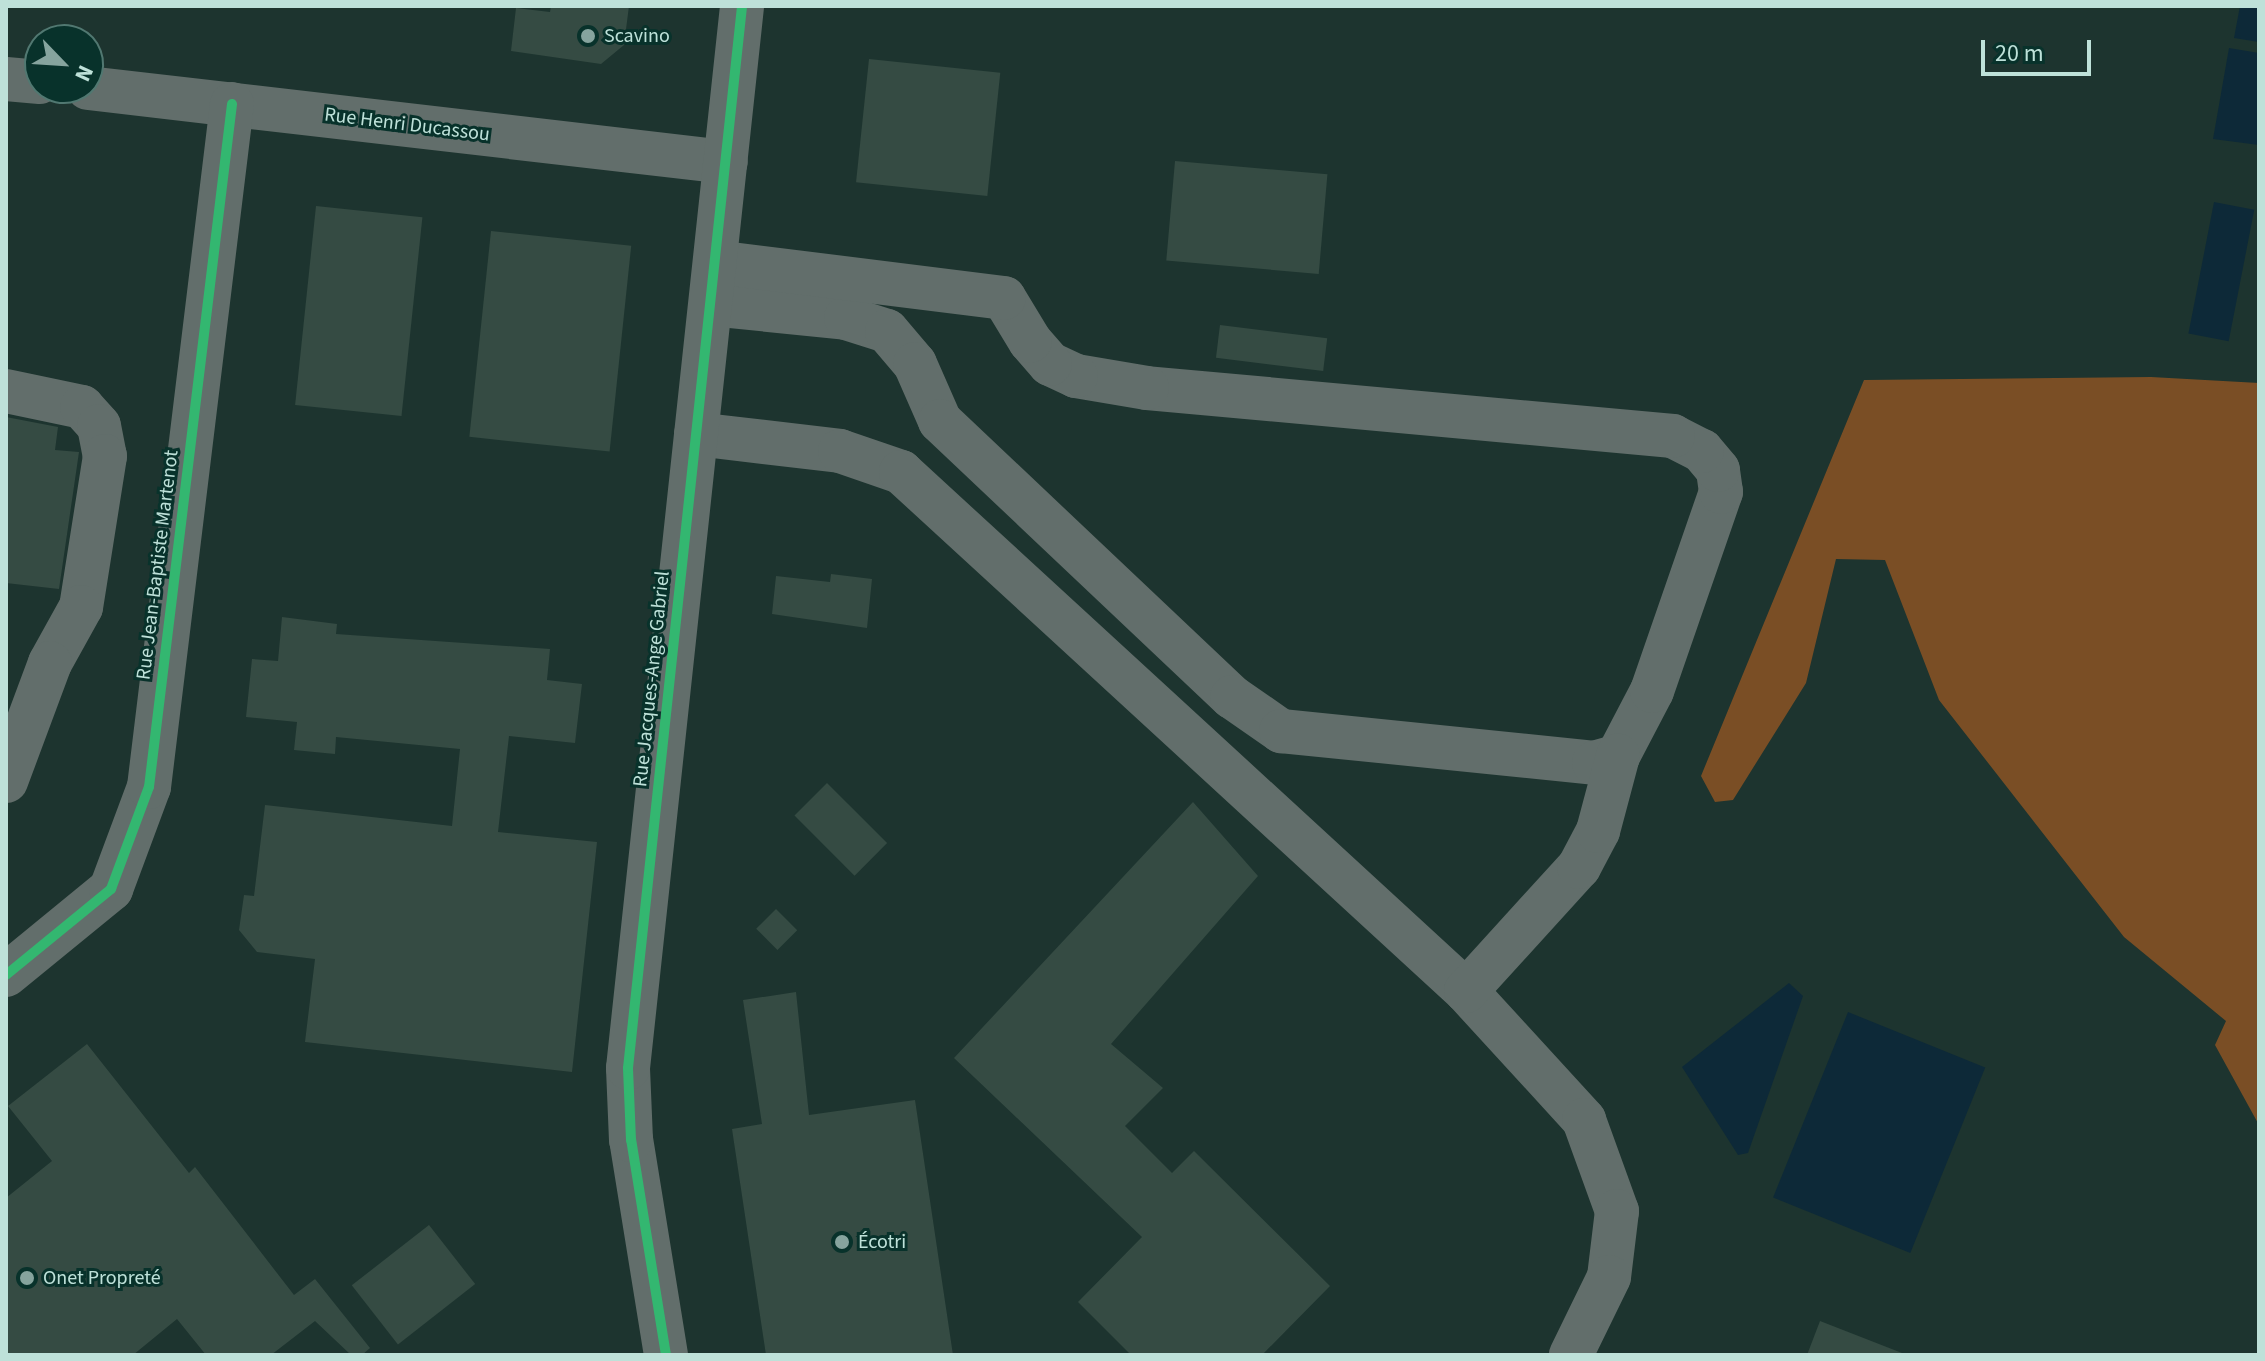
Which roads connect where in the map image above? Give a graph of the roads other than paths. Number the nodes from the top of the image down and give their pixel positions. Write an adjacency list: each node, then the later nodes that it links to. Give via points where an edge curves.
1 (742, 6): 4 (street, Rue Jacques-Ange Gabriel)
2 (104, 90): 3 (street, Rue Henri Ducassou)
3 (232, 104): 4 (street, Rue Henri Ducassou); 11 (street, Rue Jean-Baptiste Martenot, via 149,787 111,889)
4 (726, 162): 5 (street, Rue Jacques-Ange Gabriel)
5 (715, 262): 6 (street, Rue Jacques-Ange Gabriel); 9 (street, via 1004,298 1040,353 1076,376 1147,388 1673,436 1702,451 1718,470 1721,492 1652,691)
6 (711, 304): 8 (street, Rue Jacques-Ange Gabriel); 9 (street, via 846,318 887,331 915,364 940,421 1232,697 1281,731 1594,763)
7 (6, 391): 10 (street, via 82,407 99,426 105,456 81,607 50,663)
8 (696, 434): 12 (street, via 840,451 901,472); 13 (street, Rue Jacques-Ange Gabriel, via 628,1068 631,1140)
9 (1618, 756): 12 (street, via 1598,831 1579,867)
10 (6, 781)
11 (6, 975)
12 (1466, 991): 14 (street, via 1584,1120 1617,1211 1609,1277)
13 (666, 1355)
14 (1571, 1355)

